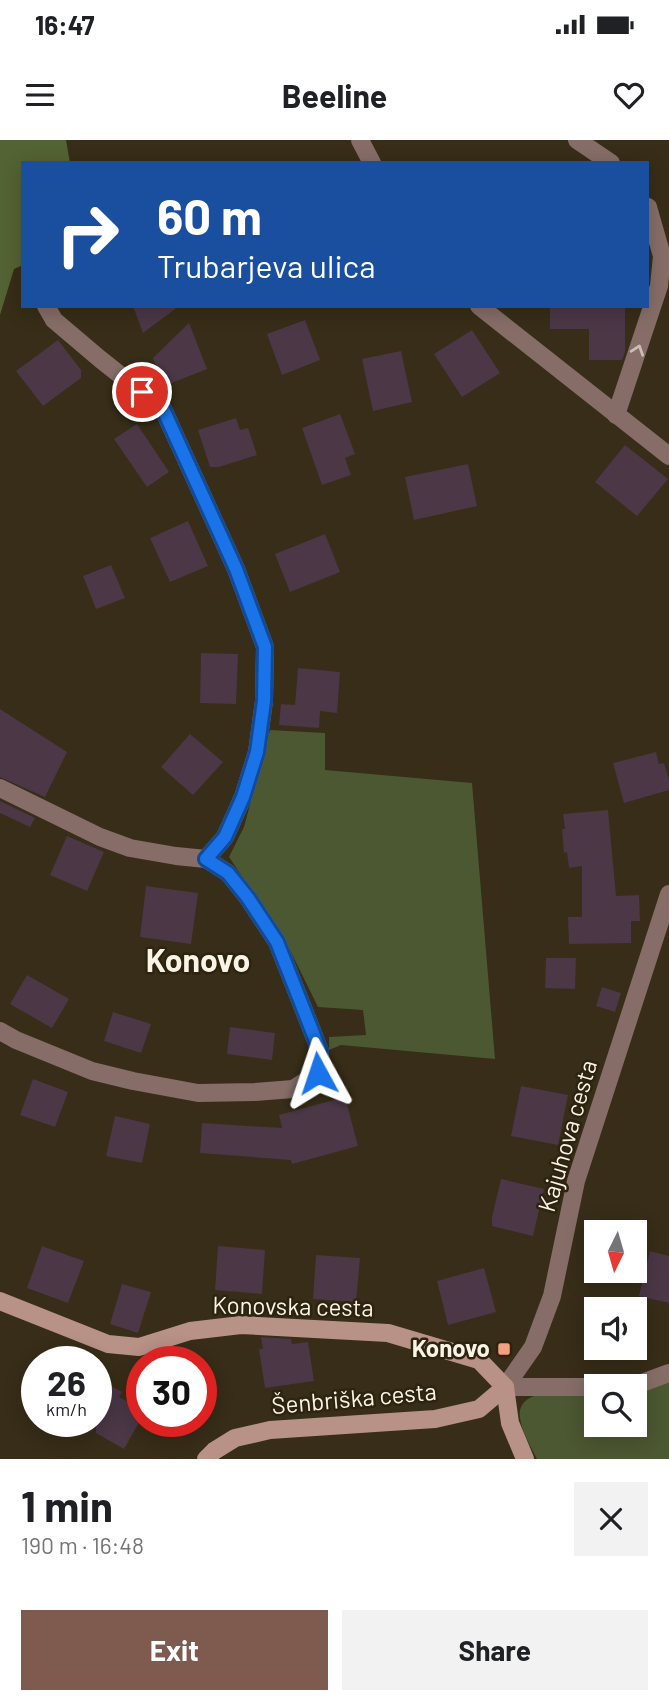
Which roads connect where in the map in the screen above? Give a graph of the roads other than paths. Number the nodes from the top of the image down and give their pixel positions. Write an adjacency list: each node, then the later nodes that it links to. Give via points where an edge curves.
1 (360, 140): 3 (street)
2 (577, 140): 4 (street)
3 (371, 161)
4 (608, 161)
5 (649, 210): 8 (street, one-way to 5, via 659,286 662,256)
6 (47, 308): 11 (street, via 54,320 163,409 236,569 265,647 257,752 225,837)
7 (482, 308): 8 (street)
8 (616, 415): 9 (street)
9 (669, 456)
10 (0, 788): 11 (street, via 130,848)
11 (206, 859): 13 (street, via 228,873 277,942 320,1051 318,1073 293,1089 198,1093 92,1071)
12 (669, 894): 17 (street, Kajuhova cesta, via 576,1181 552,1296 533,1347)
13 (0, 1031)
14 (0, 1301): 17 (street, Konovska cesta, via 108,1344 139,1347 190,1331 241,1325 388,1333 479,1360)
15 (669, 1373): 16 (street)
16 (647, 1381)
17 (505, 1387): 18 (street); 19 (street, Šenbriška cesta, via 479,1409 435,1419 270,1430 235,1438); 20 (street, via 510,1423)
18 (584, 1387)
19 (206, 1459)
20 (524, 1459)

